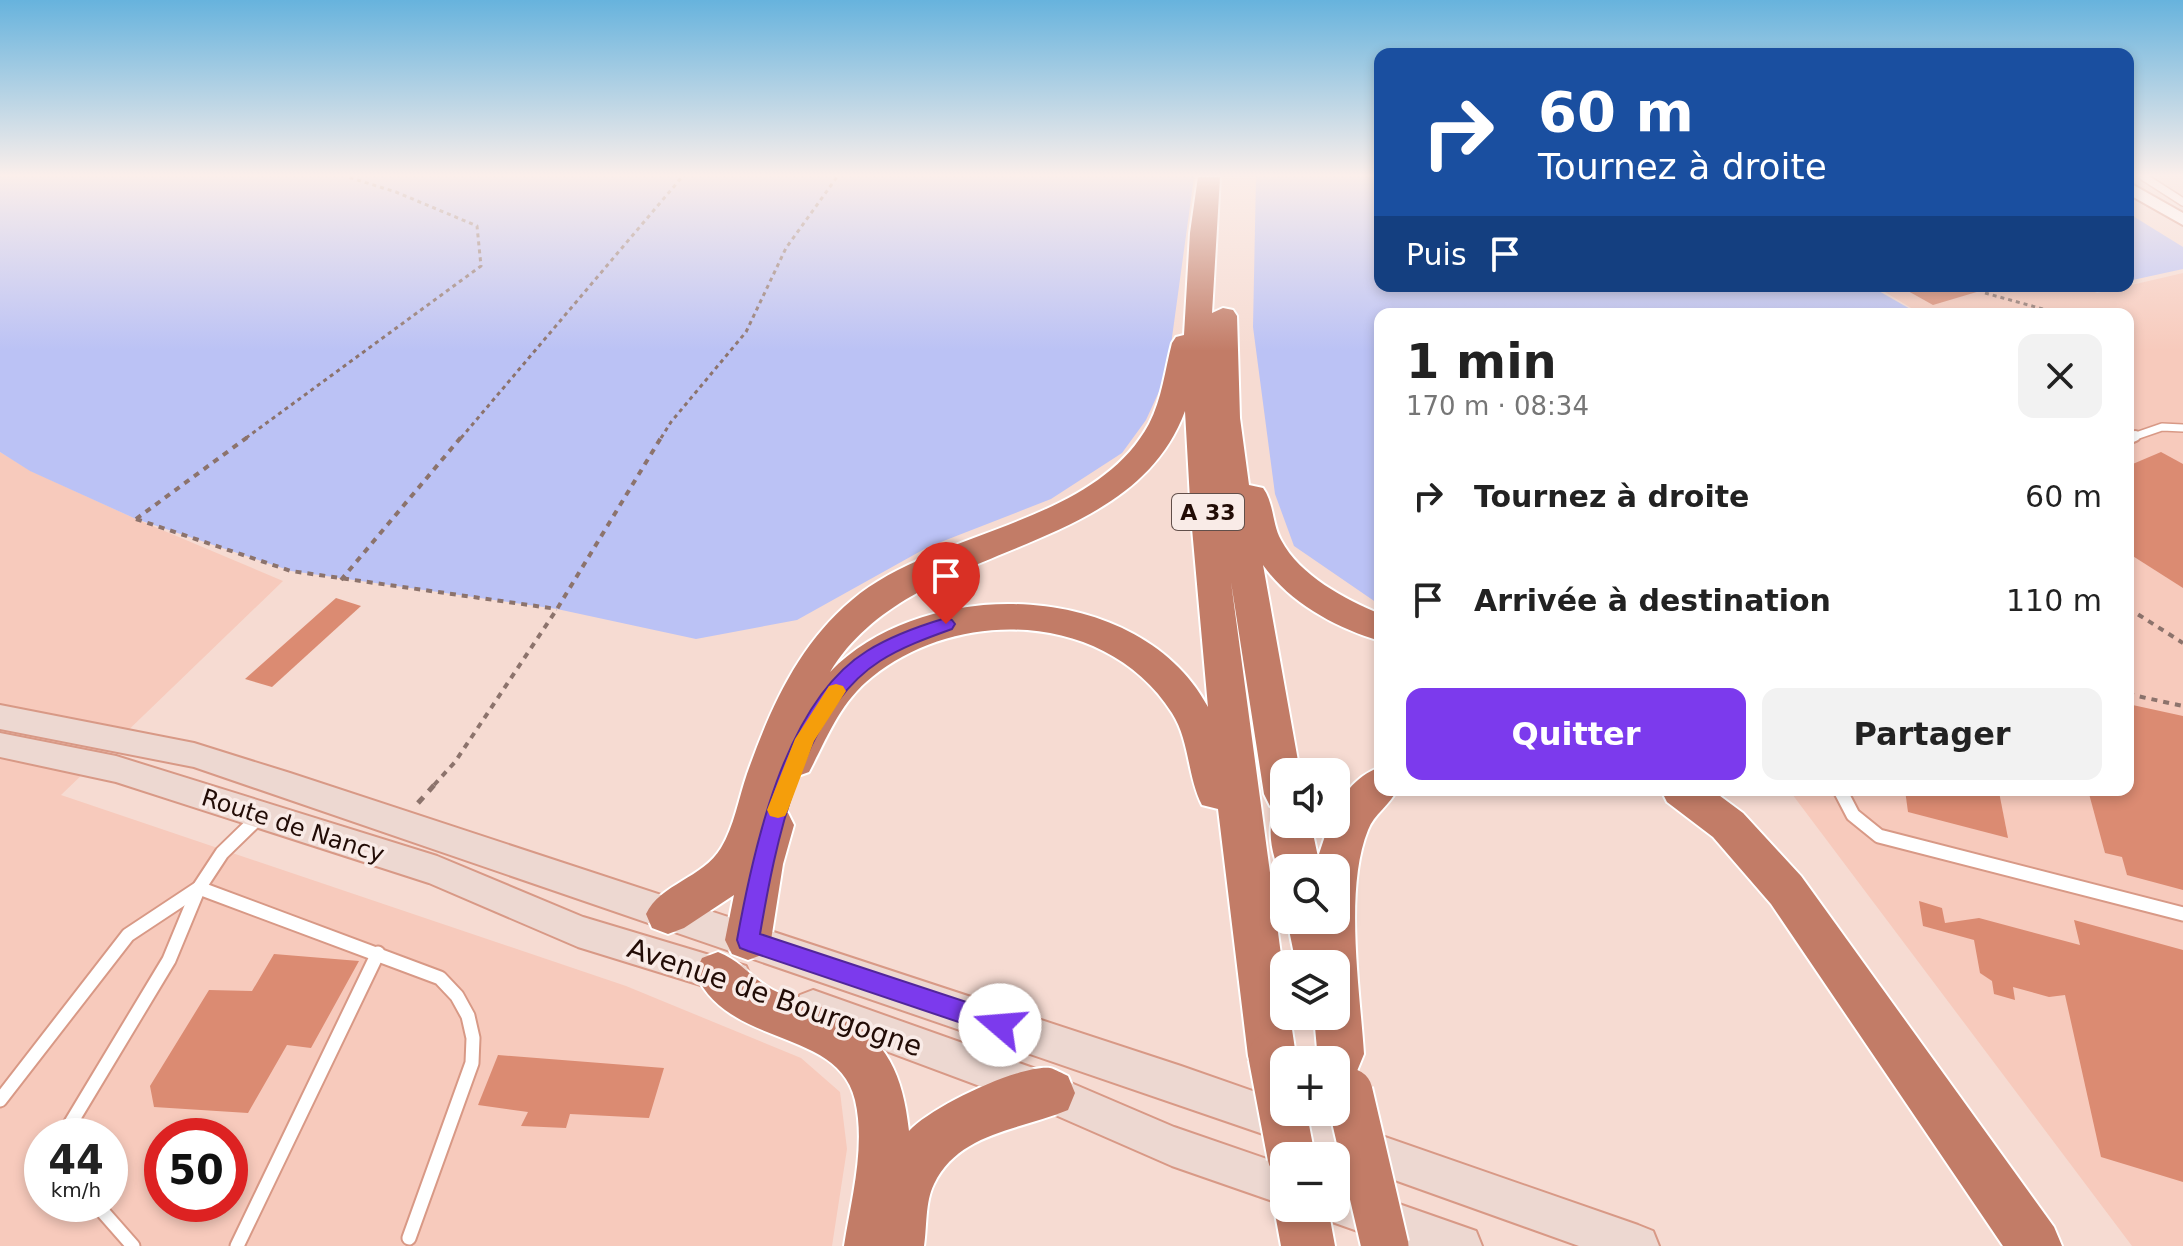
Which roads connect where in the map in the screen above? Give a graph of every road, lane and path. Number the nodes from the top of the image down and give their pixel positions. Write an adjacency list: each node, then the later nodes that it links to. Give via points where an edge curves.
1 (478, 235): 12 (path, via 481,266 136,519 291,571)
2 (633, 235): 12 (path)
3 (795, 235): 13 (path, via 746,332 671,422)
4 (1200, 235): 7 (highway, A 33)
5 (1226, 235): 9 (highway, A 33)
6 (1985, 293): 8 (path)
7 (1199, 300): 28 (highway, A 33, via 1200,411 1212,566); 31 (highway, via 1169,413 1139,460 1086,502 914,578 861,612 827,648 794,705 733,870)
8 (2039, 308)
9 (1225, 383): 15 (highway, via 1269,549 1322,598); 21 (highway, A 33, via 1242,548)
10 (2183, 428): 11 (lane, via 2162,427)
11 (2134, 437)
12 (341, 580): 13 (path)
13 (557, 609): 27 (path, via 455,762)
14 (2134, 612): 16 (path)
15 (1374, 625)
16 (2183, 643)
17 (2134, 695): 18 (path)
18 (2183, 706)
19 (0, 717): 27 (main road, Route de Nancy, via 194,755)
20 (0, 745): 26 (main road, Route de Nancy, via 116,769)
21 (1278, 758)
22 (1374, 791): 36 (highway, via 1347,832 1339,868)
23 (1689, 796): 55 (highway, via 1728,825 1786,890)
24 (1728, 796): 56 (highway, via 1804,885)
25 (1843, 796): 32 (lane, via 1853,815 1879,836)
26 (260, 816): 30 (lane, via 222,853); 33 (main road, Route de Nancy, via 437,871)
27 (400, 823): 29 (main road, Route de Nancy)
28 (1242, 847): 35 (highway, via 1217,802 1200,727 1173,686 1144,659 1101,635 1064,623 1025,617 965,620 912,636 872,657 847,678 814,721 796,757); 41 (highway, A 33, bridge)
29 (513, 862): 31 (main road, Avenue de Bourgogne)
30 (199, 888): 34 (lane); 39 (lane, via 128,935); 40 (lane, via 169,960)
31 (668, 914): 35 (main road, Avenue de Bourgogne)
32 (2183, 914)
33 (578, 931): 35 (main road, Avenue de Bourgogne)
34 (378, 953): 46 (lane, via 440,978 455,991 472,1024 474,1041 472,1063); 48 (lane)
35 (733, 956): 37 (main road, Avenue de Bourgogne); 49 (highway, via 753,1004 835,1036 859,1055 877,1088 885,1126); 54 (main road, Avenue de Bourgogne, via 1181,1085)
36 (1340, 1046)
37 (1050, 1093): 42 (main road, Avenue de Bourgogne, via 1172,1146); 50 (highway, via 982,1111 932,1144 906,1187)
38 (1350, 1097): 52 (highway, bridge)
39 (0, 1100)
40 (74, 1118)
41 (1288, 1142)
42 (1270, 1180)
43 (1350, 1208): 53 (main road)
44 (112, 1222): 47 (lane)
45 (1304, 1222): 51 (highway)
46 (409, 1238)
47 (133, 1246)
48 (237, 1246)
49 (871, 1246)
50 (897, 1246)
51 (1308, 1246)
52 (1385, 1246)
53 (1461, 1246)
54 (1638, 1246)
55 (2035, 1246)
56 (2060, 1246)

